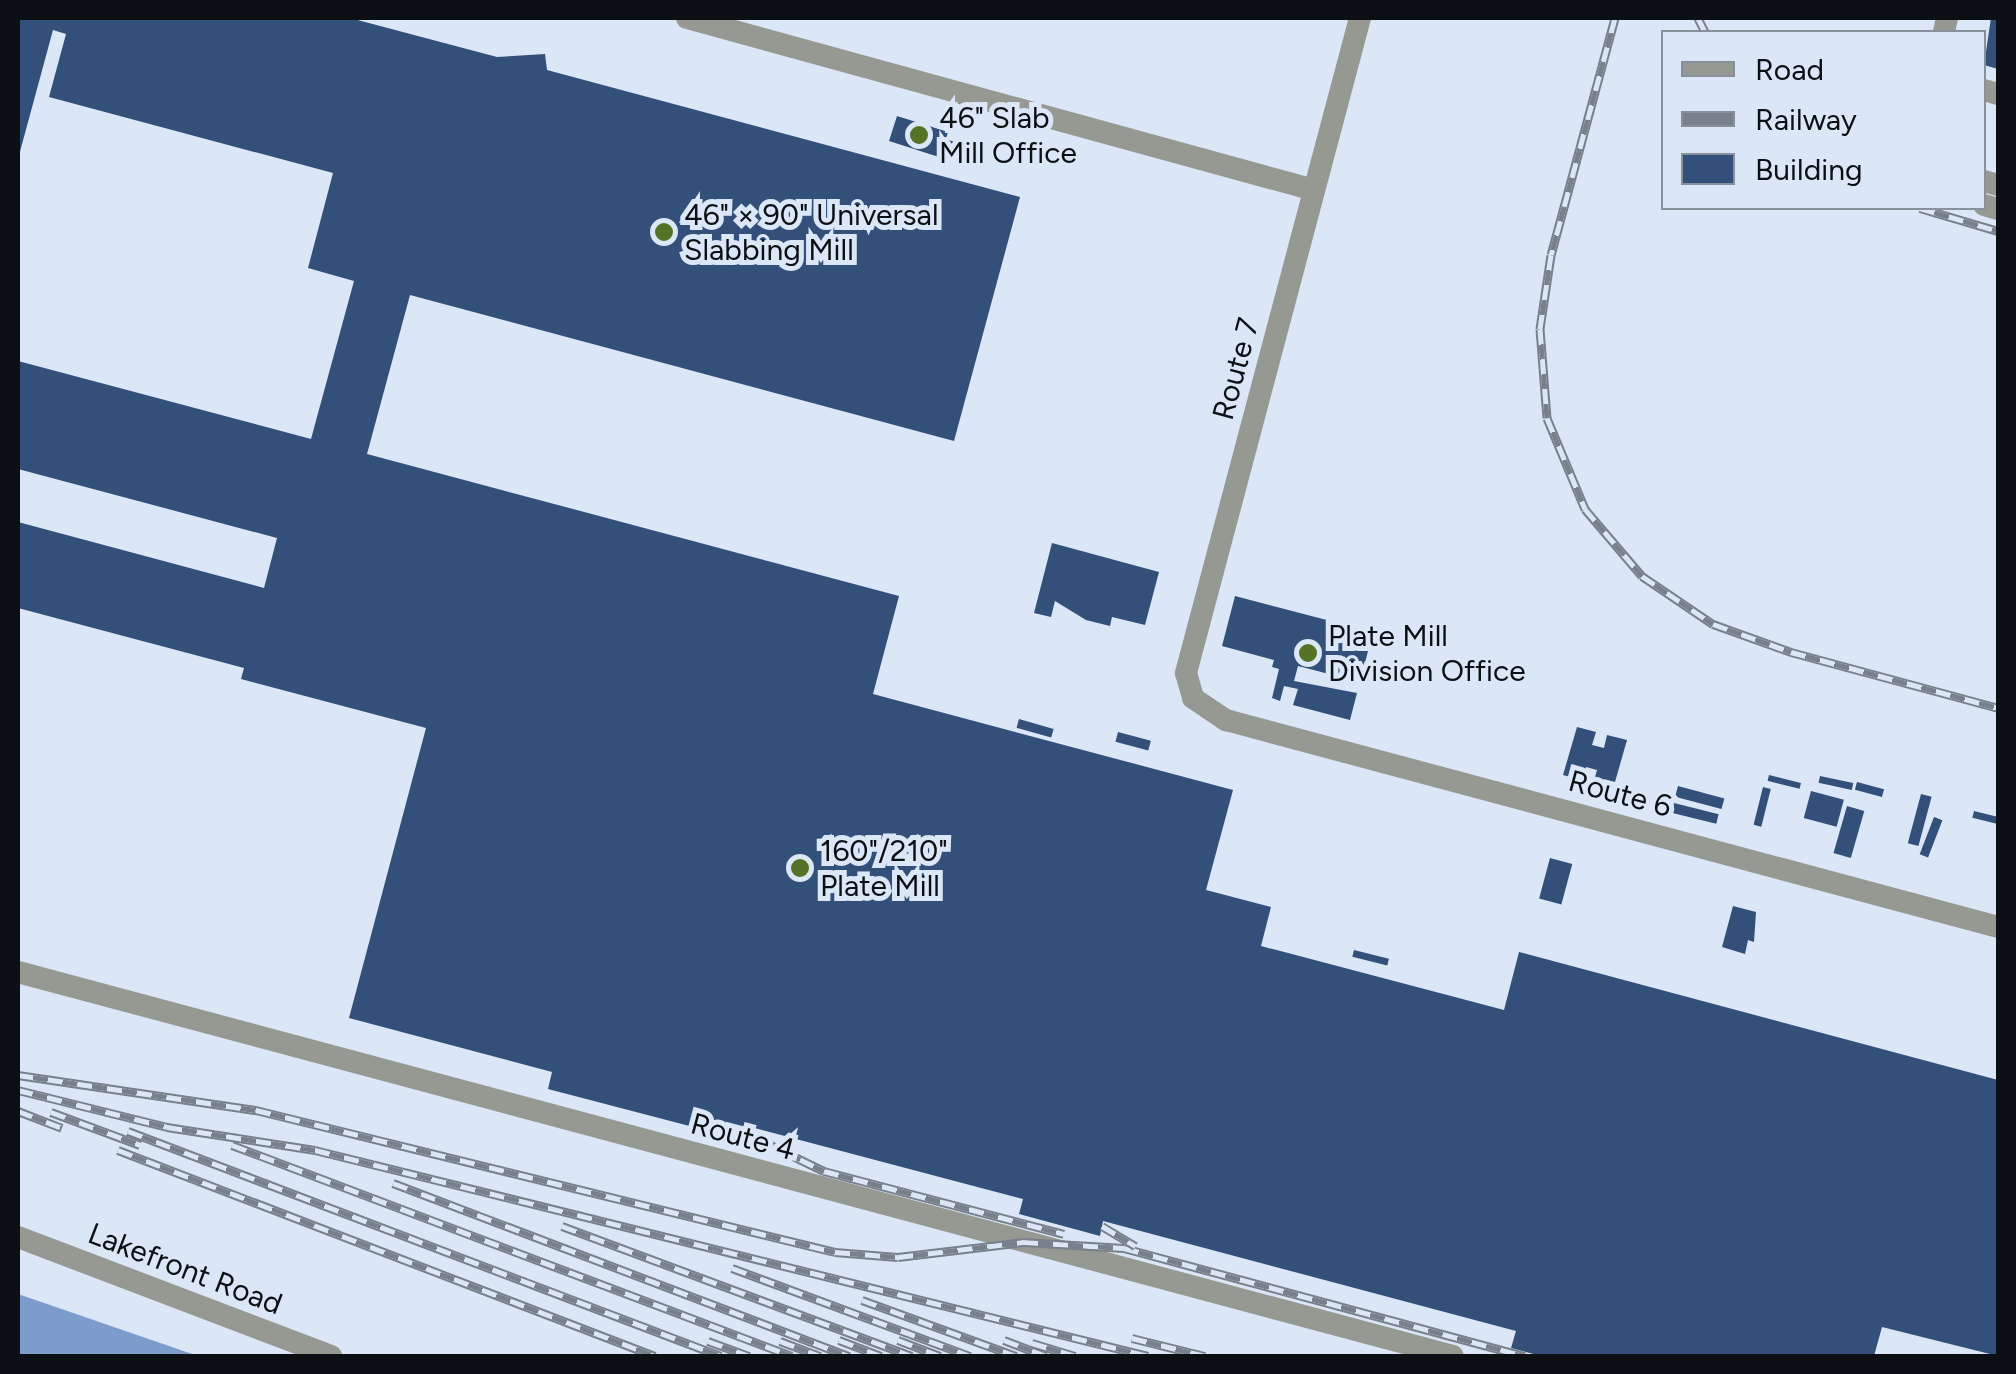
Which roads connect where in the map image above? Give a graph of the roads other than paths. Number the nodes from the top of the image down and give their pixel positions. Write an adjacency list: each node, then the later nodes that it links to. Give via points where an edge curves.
1 (687, 18): 3 (street)
2 (1360, 18): 3 (street, Route 7)
3 (1314, 190): 4 (street, Route 7, via 1186,672 1194,698)
4 (1226, 720): 5 (street, Route 6)
5 (1998, 927)
6 (18, 972): 9 (street, Route 4)
7 (18, 1237): 8 (street, Lakefront Road)
8 (331, 1356)
9 (1453, 1356)

